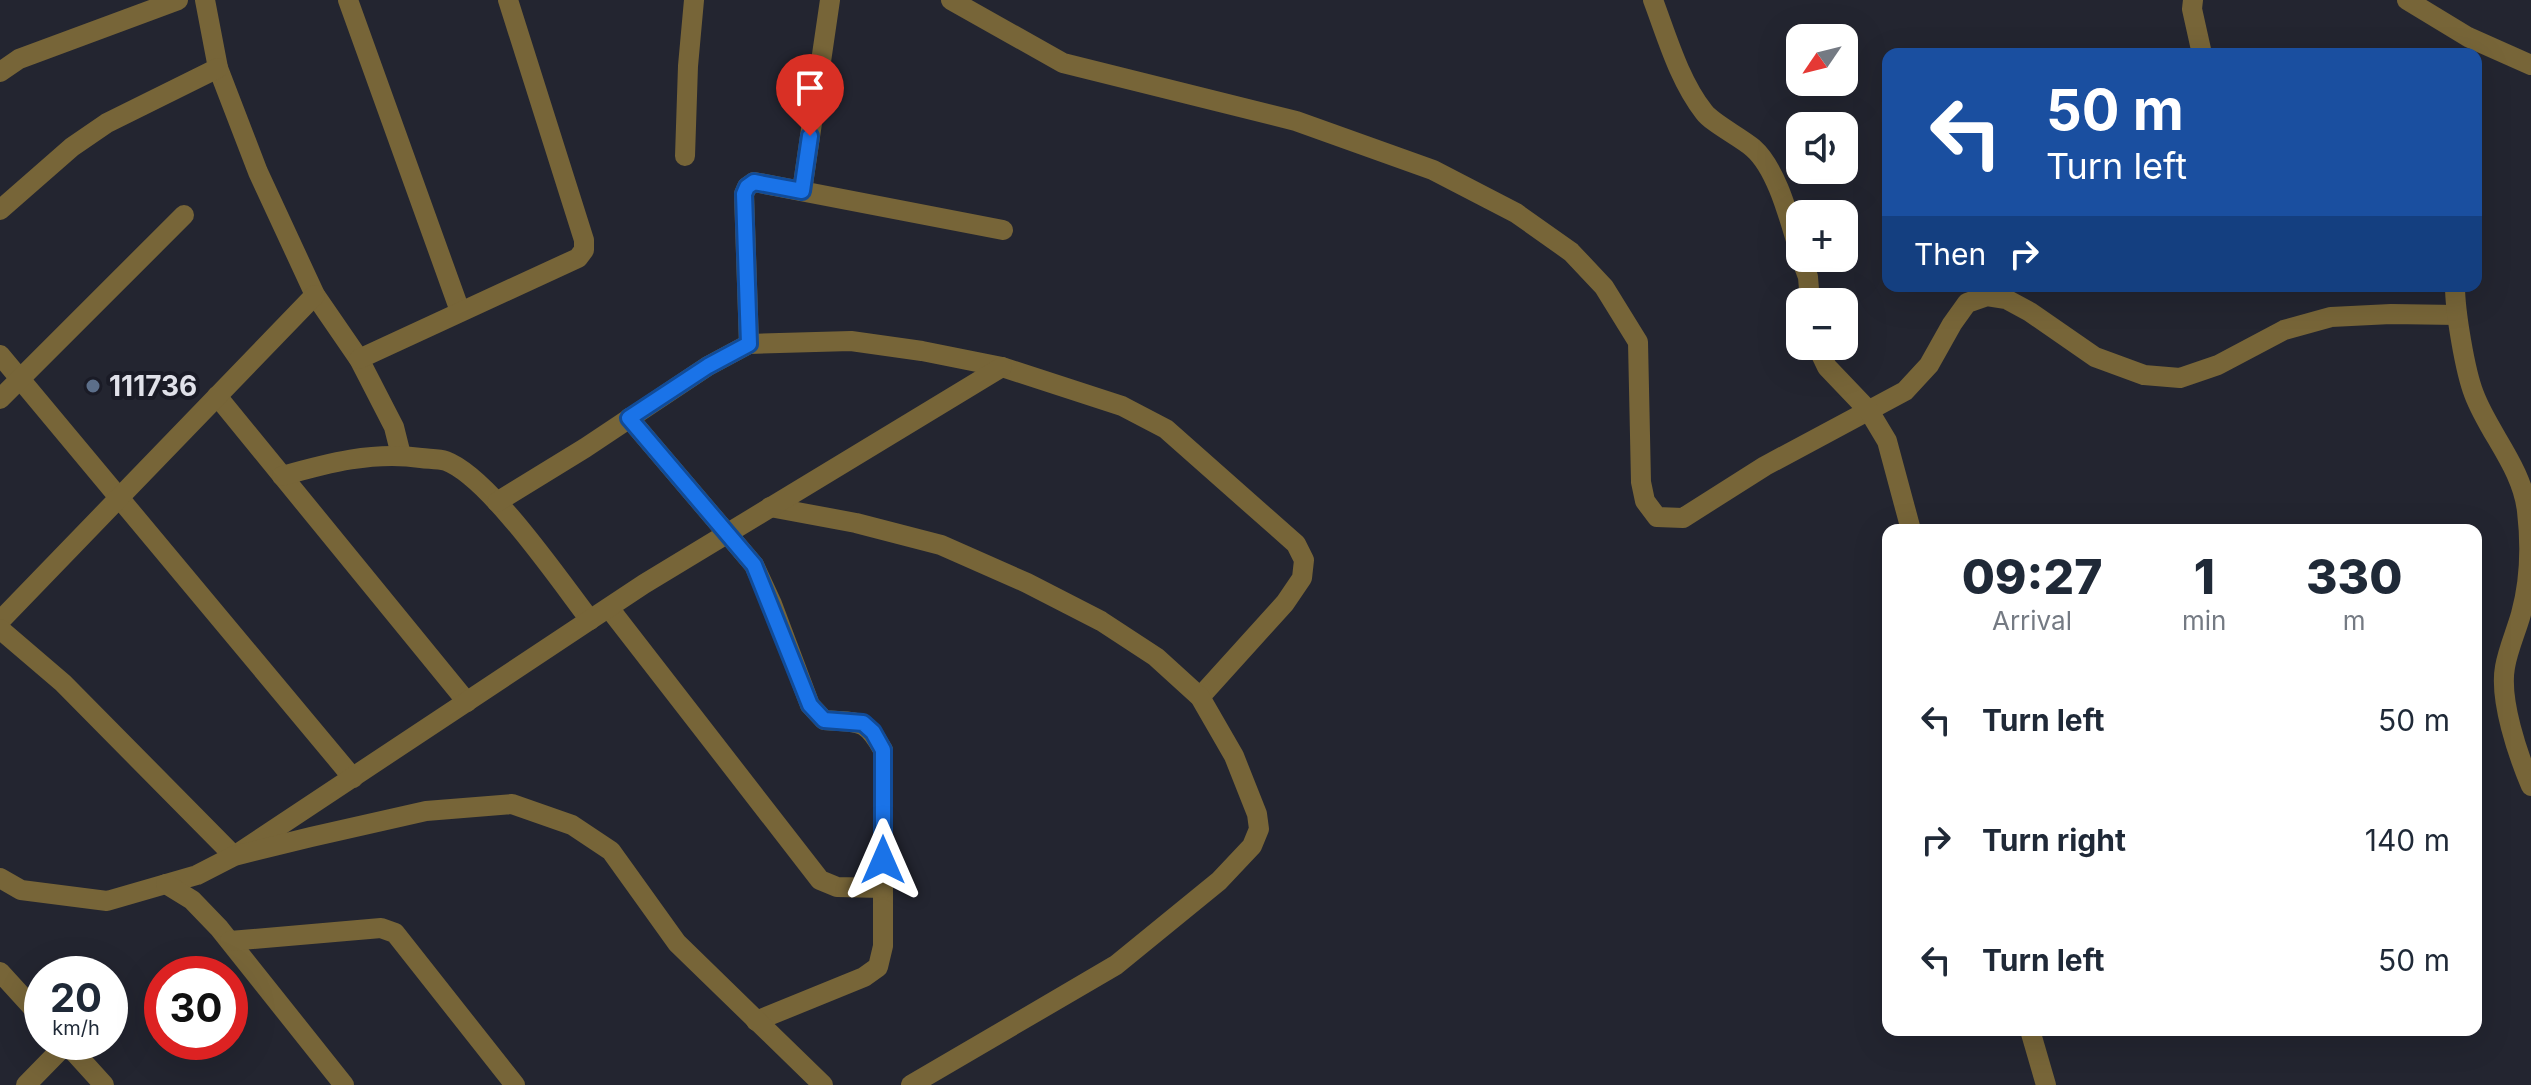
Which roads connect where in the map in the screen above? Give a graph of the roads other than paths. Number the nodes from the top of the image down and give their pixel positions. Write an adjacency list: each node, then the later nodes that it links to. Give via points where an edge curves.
1 (178, 0): 11 (street)
2 (205, 0): 16 (street)
3 (348, 0): 26 (street)
4 (508, 0): 26 (street, via 584,250 578,258)
5 (694, 0): 18 (street)
6 (830, 0): 19 (street)
7 (951, 0): 36 (street, via 1063,63 1296,121 1433,170 1516,213 1571,252 1604,287 1638,342 1641,482 1645,501 1657,517 1683,518 1765,466)
8 (1653, 0): 21 (street, via 1687,85 1705,115 1757,151)
9 (2193, 0): 13 (street)
10 (2407, 0): 12 (street)
11 (144, 5): 17 (street)
12 (2466, 46)
13 (2201, 48)
14 (2482, 51): 15 (street)
15 (2531, 65)
16 (218, 68): 20 (street, via 107,123); 25 (street, via 258,172)
17 (0, 72)
18 (685, 156)
19 (802, 191): 23 (street); 28 (street, via 754,182 744,194)
20 (0, 210)
21 (1786, 214)
22 (184, 215): 33 (street)
23 (1003, 230)
24 (2455, 292): 27 (street)
25 (315, 295): 30 (street); 34 (street)
26 (460, 311): 30 (street)
27 (2457, 315): 36 (street, via 2331,317 2284,330 2218,365 2180,378 2144,375 2095,357 2030,312 1987,296 1967,303 1929,365 1905,391); 48 (street, via 2474,394 2511,462 2527,507)
28 (749, 344): 32 (street, via 851,341); 37 (street)
29 (0, 355): 33 (street)
30 (359, 359): 38 (street, via 394,427)
31 (1824, 360): 36 (street)
32 (1002, 367): 42 (street); 50 (street, via 1122,406 1166,429 1296,544 1304,560 1302,578)
33 (22, 379): 35 (street); 40 (street)
34 (217, 396): 39 (street); 40 (street)
35 (0, 399)
36 (1869, 411): 43 (street, via 1887,441)
37 (629, 418): 41 (street); 44 (street)
38 (401, 455): 39 (street, via 345,459); 41 (street, via 446,461)
39 (282, 476): 51 (street)
40 (120, 497): 47 (street); 52 (street)
41 (497, 502): 46 (street)
42 (770, 507): 44 (street); 50 (street, via 941,545 1027,583 1156,657)
43 (1909, 524)
44 (727, 533): 45 (street); 57 (street, via 754,565 810,705 824,720 863,723 883,750)
45 (609, 608): 46 (street); 57 (street, via 820,880 837,887)
46 (590, 620): 51 (street)
47 (0, 621)
48 (2526, 623): 53 (street, via 2504,670 2506,704)
49 (0, 629): 54 (street, via 63,683)
50 (1200, 697): 70 (street, via 1234,756 1257,814 1259,829 1252,846 1219,881 1116,965)
51 (467, 702): 52 (street)
52 (353, 778): 54 (street)
53 (2531, 786)
54 (234, 856): 56 (street); 61 (street, via 426,811 512,804 572,825 611,851 677,943)
55 (0, 878): 56 (street, via 21,890 107,901)
56 (166, 884): 58 (street, via 192,900)
57 (883, 888): 61 (street, via 878,967)
58 (230, 941): 67 (street); 68 (street, via 381,928 395,933)
59 (0, 972): 60 (street)
60 (24, 998)
61 (756, 1021): 69 (street)
62 (2032, 1036): 71 (street)
63 (49, 1060): 65 (street)
64 (81, 1060): 66 (street)
65 (26, 1085)
66 (104, 1085)
67 (344, 1085)
68 (515, 1085)
69 (823, 1085)
70 (911, 1085)
71 (2046, 1085)

